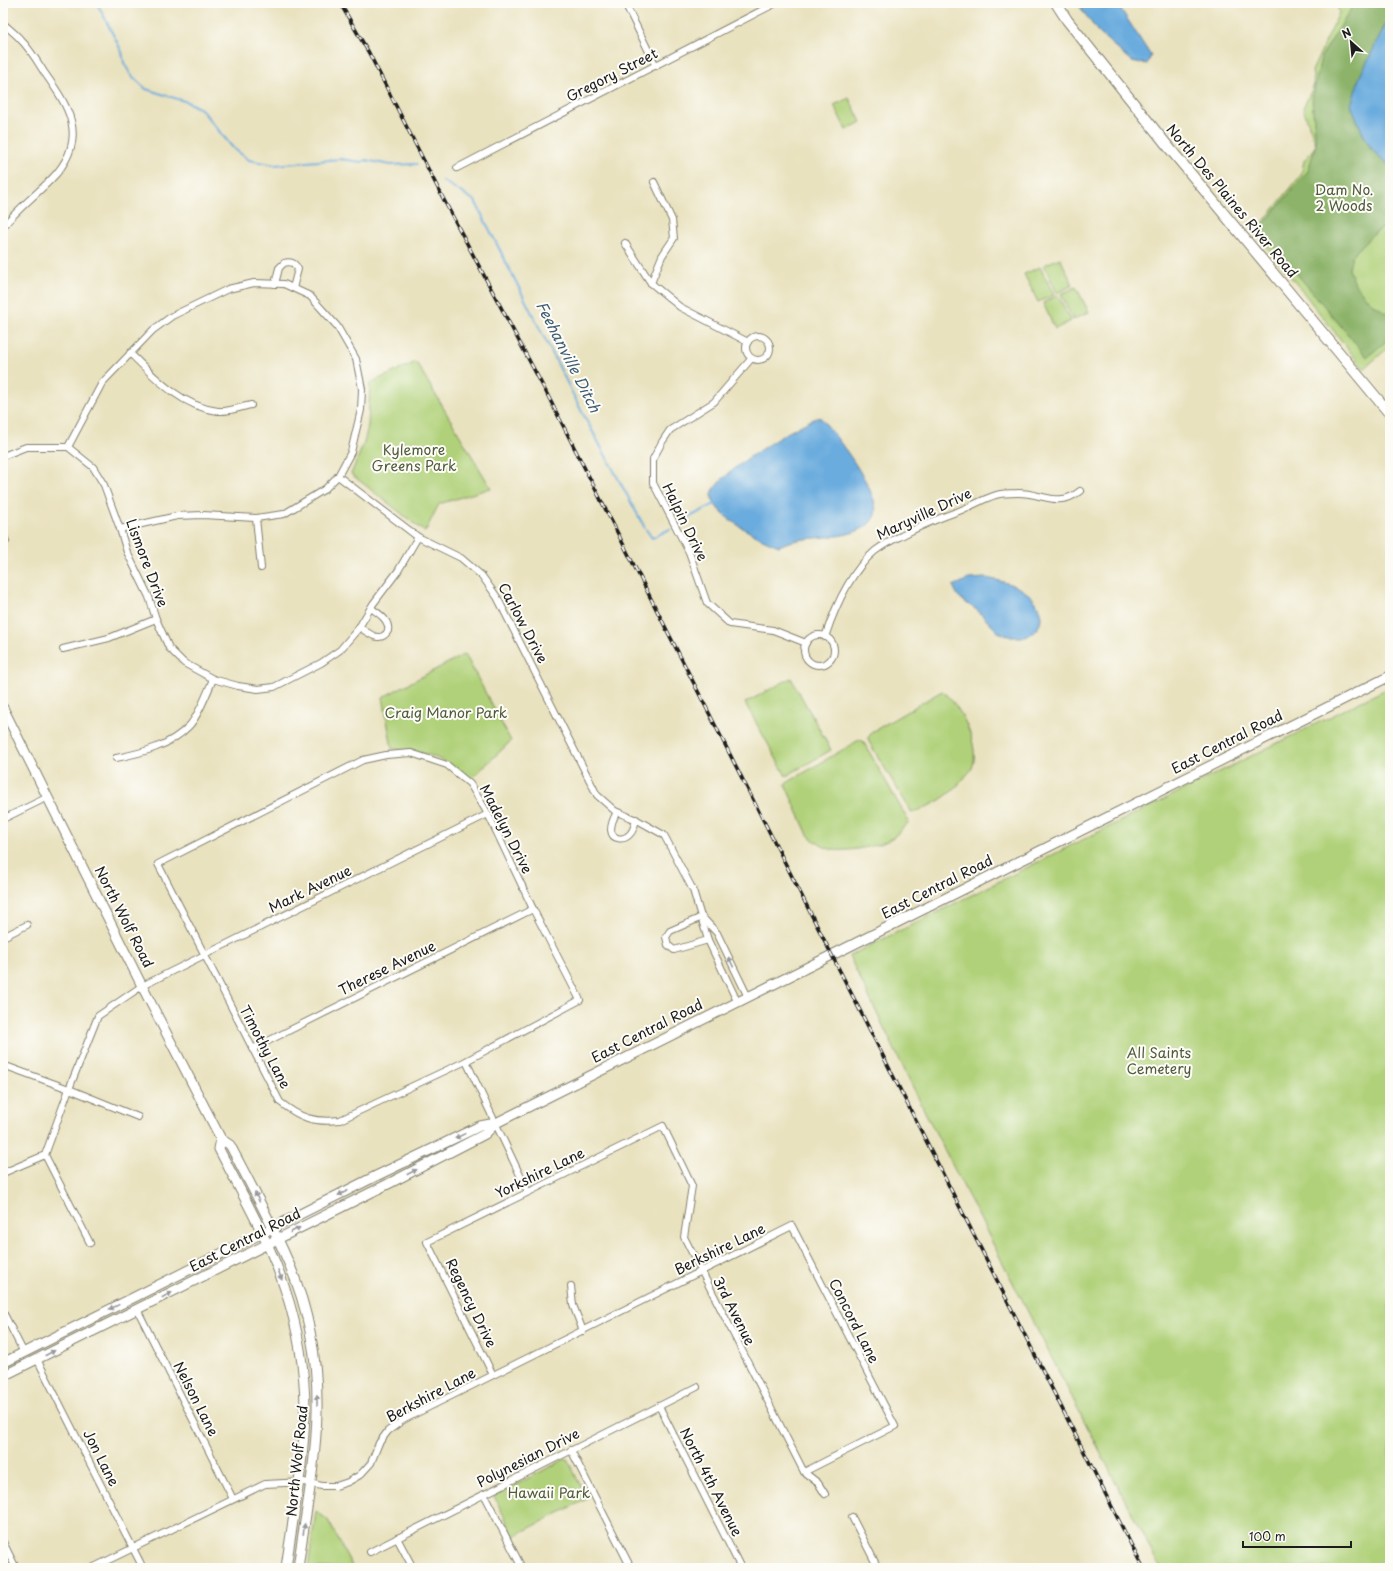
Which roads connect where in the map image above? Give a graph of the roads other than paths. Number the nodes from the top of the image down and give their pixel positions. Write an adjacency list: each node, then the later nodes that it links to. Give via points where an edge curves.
1 (625, 3): 5 (street)
2 (776, 3): 5 (street, Gregory Street)
3 (1056, 3): 17 (main road, North Des Plaines River Road, via 1166,144)
4 (3, 23): 8 (street, via 21,39 61,95 72,123 72,148 57,172)
5 (656, 66): 6 (street, Gregory Street)
6 (457, 168)
7 (654, 182): 10 (street, via 672,220 674,238 662,256)
8 (3, 227)
9 (626, 243): 10 (street)
10 (651, 283): 13 (street, via 680,307)
11 (275, 284): 12 (street); 12 (street, via 279,268 284,263 292,263 298,269); 14 (street, via 254,284 228,289 172,316 153,330)
12 (293, 288): 20 (street, via 310,296 337,326 356,360 362,389 361,410 351,452)
13 (748, 342): 15 (street, via 746,351); 15 (street, via 753,337 760,336 767,339 770,346 770,353 765,358 758,361)
14 (130, 353): 16 (street, via 157,380 192,405 219,411); 18 (street, via 102,383)
15 (751, 359): 32 (street, Halpin Drive, via 714,402 670,430 653,458 653,483 689,552 707,603 730,624 773,630)
16 (251, 405)
17 (1390, 414)
18 (68, 447): 19 (street, via 26,447); 23 (street, Lismore Drive, via 93,467 104,485)
19 (3, 456)
20 (338, 476): 22 (street, via 325,490 284,514); 25 (street, Carlow Drive)
21 (1080, 491): 31 (street, Maryville Drive, via 1063,500 1027,493 997,494 888,542 866,559 852,577)
22 (256, 518): 23 (street, via 177,516); 27 (street)
23 (120, 529): 29 (street, Lismore Drive, via 127,552 149,597)
24 (3, 534): 26 (street)
25 (418, 537): 28 (street, Lismore Drive, via 398,571); 39 (street, Carlow Drive, via 461,558 482,576 493,592 597,795)
26 (6, 541)
27 (261, 568)
28 (371, 608): 30 (street, Lismore Drive); 30 (street, via 388,623 388,631 382,637 377,637)
29 (156, 619): 33 (street, via 109,638); 35 (street, Lismore Drive, via 169,648 184,663)
30 (359, 626): 35 (street, Lismore Drive, via 340,650 321,663 274,687 258,689)
31 (825, 637): 32 (street, via 817,635); 32 (street, via 833,644 834,653 824,664 809,661 804,653)
32 (806, 643)
33 (63, 648)
34 (1390, 676): 51 (main road, East Central Road)
35 (213, 679): 37 (street, via 190,726 168,742 143,752)
36 (3, 708): 38 (main road, North Wolf Road)
37 (116, 758)
38 (48, 797): 41 (street); 50 (main road, North Wolf Road)
39 (617, 812): 42 (street, Carlow Drive); 42 (street, via 611,831 619,839 630,834)
40 (488, 814): 43 (street, Madelyn Drive, via 470,784 447,765 410,753 386,755 363,760); 44 (street, Madelyn Drive); 49 (street, Mark Avenue)
41 (3, 819)
42 (636, 819): 45 (street, Carlow Drive, via 664,835 693,890)
43 (158, 864): 49 (street, Timothy Lane)
44 (532, 909): 52 (street, Madelyn Drive); 54 (street, Therese Avenue)
45 (702, 917): 48 (street, Carlow Drive); 48 (street, via 670,931 666,937 668,945 674,950); 51 (street, Carlow Drive, one-way to 45, via 717,933)
46 (27, 924): 47 (street)
47 (3, 937)
48 (708, 940): 53 (street, Carlow Drive)
49 (204, 955): 50 (street, Mark Avenue); 54 (street, Timothy Lane)
50 (142, 986): 57 (street, Mark Avenue, via 98,1016); 61 (main road, North Wolf Road)
51 (748, 997): 53 (main road, East Central Road)
52 (580, 1000): 55 (street, Timothy Lane)
53 (738, 1002): 59 (main road, East Central Road)
54 (252, 1049): 55 (street, Timothy Lane, via 280,1102 294,1113 328,1122 340,1120)
55 (466, 1061): 59 (street)
56 (3, 1066): 57 (street)
57 (69, 1089): 58 (street); 62 (street, Mark Avenue)
58 (138, 1117)
59 (496, 1123): 64 (street); 66 (main road, East Central Road, one-way to 66, via 480,1126); 68 (main road, East Central Road, one-way to 59, via 484,1134)
60 (663, 1126): 64 (street, Yorkshire Lane); 72 (street, 3rd Avenue, via 692,1186 684,1237)
61 (221, 1139): 66 (main road, North Wolf Road, one-way to 61, via 230,1145); 67 (main road, North Wolf Road, via 219,1149)
62 (45, 1155): 63 (street); 70 (street)
63 (3, 1173)
64 (528, 1192): 69 (street, Yorkshire Lane)
65 (792, 1226): 72 (street, Berkshire Lane); 85 (street, Concord Lane, via 895,1426)
66 (272, 1228): 67 (main road, East Central Road); 68 (main road, North Wolf Road)
67 (262, 1234): 71 (main road, North Wolf Road); 77 (main road, East Central Road, one-way to 77)
68 (278, 1239): 71 (main road, East Central Road); 87 (main road, North Wolf Road, one-way to 68, via 317,1411 313,1352 299,1293)
69 (427, 1242): 80 (street, Regency Drive)
70 (90, 1243)
71 (267, 1245): 74 (main road, East Central Road, one-way to 71); 86 (main road, North Wolf Road, one-way to 86, via 286,1290 301,1354 305,1411)
72 (700, 1271): 76 (street, Berkshire Lane); 85 (street, 3rd Avenue)
73 (571, 1286): 76 (street, via 573,1305)
74 (137, 1310): 78 (main road, East Central Road, one-way to 74); 90 (street, Nelson Lane)
75 (3, 1312): 77 (street)
76 (582, 1331): 80 (street, Berkshire Lane)
77 (24, 1353): 79 (main road, East Central Road)
78 (37, 1359): 81 (main road, East Central Road); 94 (street, Jon Lane)
79 (3, 1363)
80 (493, 1375): 87 (street, Berkshire Lane, via 403,1420 388,1431 379,1443 371,1463 360,1475 336,1486)
81 (3, 1376)
82 (697, 1387): 83 (street, Polynesian Drive)
83 (659, 1406): 84 (street, Polynesian Drive); 104 (street, North 4th Avenue)
84 (571, 1450): 88 (street, Polynesian Drive); 103 (street)
85 (804, 1472): 89 (street, 3rd Avenue, via 818,1483)
86 (298, 1482): 87 (street, Berkshire Lane); 90 (street, Berkshire Lane, via 265,1484); 99 (main road, North Wolf Road)
87 (310, 1483): 100 (main road, North Wolf Road, one-way to 87)
88 (484, 1494): 92 (street, Polynesian Drive); 102 (street)
89 (825, 1494)
90 (233, 1499): 94 (street, Berkshire Lane)
91 (852, 1517): 105 (street)
92 (398, 1538): 95 (street, Polynesian Drive); 101 (street)
93 (3, 1542): 96 (street)
94 (132, 1548): 97 (street, Berkshire Lane); 98 (street, Jon Lane)
95 (370, 1552)
96 (16, 1568)
97 (92, 1568)
98 (143, 1568)
99 (286, 1568)
100 (298, 1568)
101 (413, 1568)
102 (522, 1568)
103 (632, 1568)
104 (741, 1568)
105 (878, 1568)

